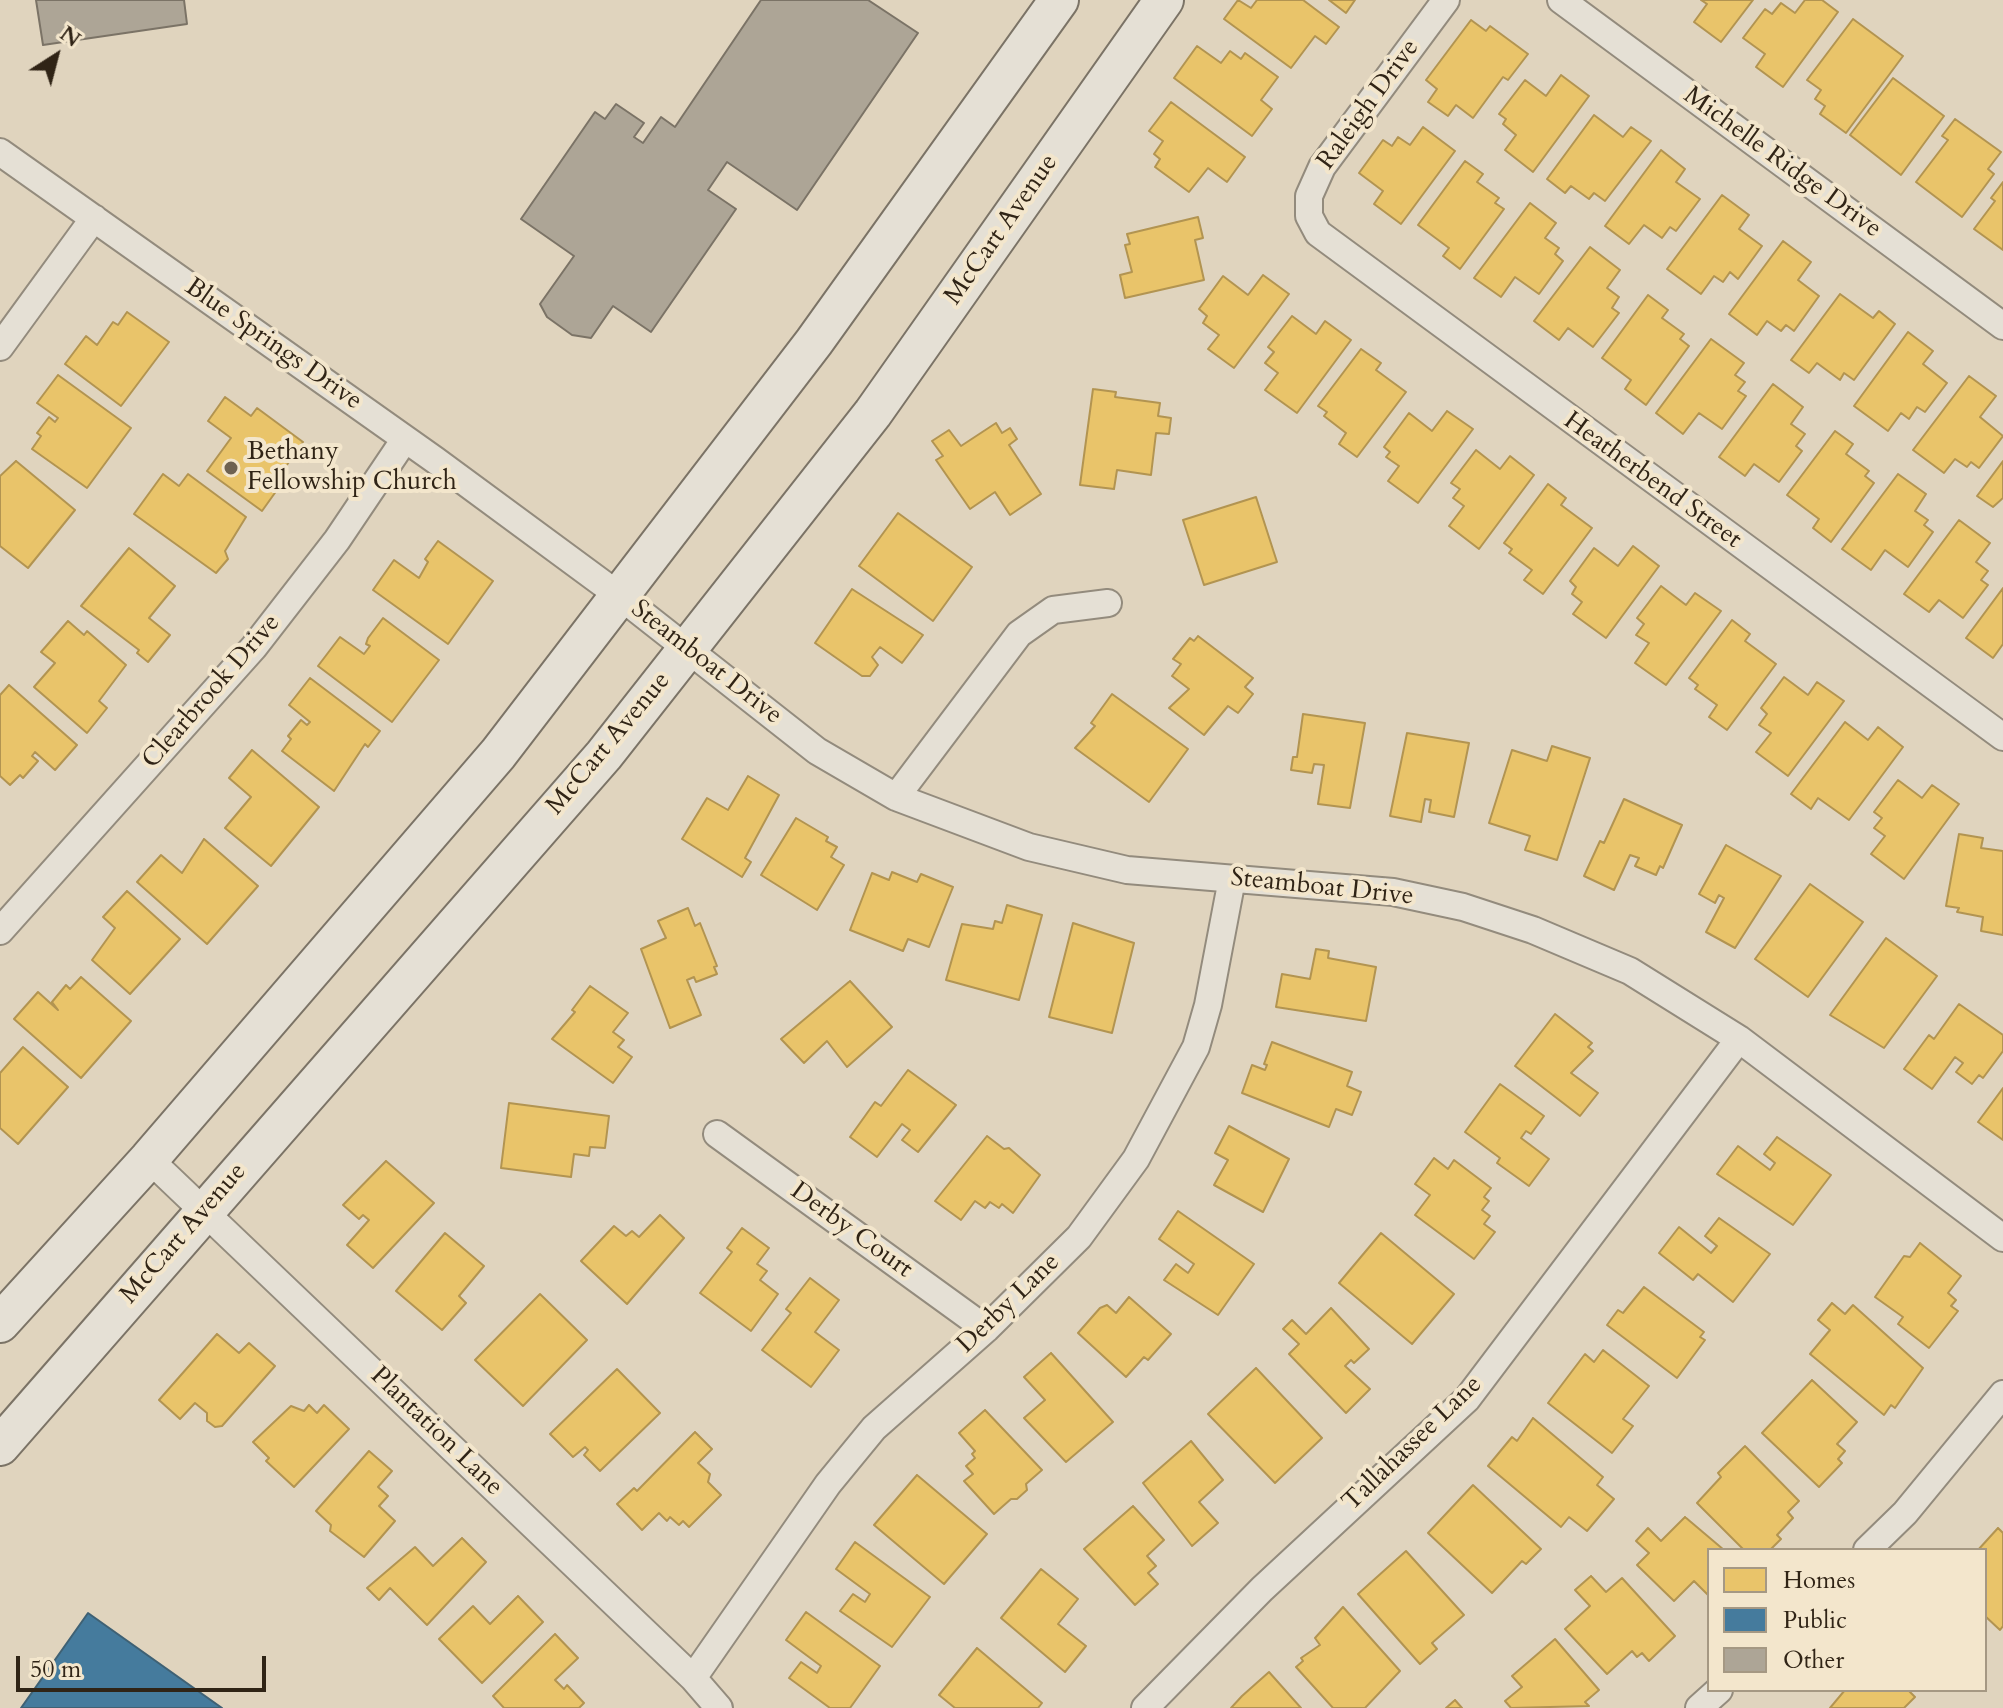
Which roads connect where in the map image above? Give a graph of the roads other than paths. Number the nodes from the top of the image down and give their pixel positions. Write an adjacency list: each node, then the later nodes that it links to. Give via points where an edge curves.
1 (1059, 0): 11 (main road, via 814,342)
2 (1164, 0): 13 (main road, McCart Avenue, via 873,413)
3 (1446, 0): 6 (street, Raleigh Drive, via 1322,167 1309,196)
4 (1561, 0): 8 (street, Michelle Ridge Drive)
5 (0, 152): 7 (street, Blue Springs Drive)
6 (1309, 216): 14 (street, Heatherbend Street, via 1329,245)
7 (94, 218): 9 (street); 10 (street, Blue Springs Drive)
8 (2003, 326)
9 (0, 347)
10 (405, 439): 11 (street, Blue Springs Drive); 17 (street, Clearbrook Drive, via 337,540 254,647)
11 (621, 597): 13 (street, Steamboat Drive); 20 (main road, via 498,754)
12 (1108, 603): 15 (street, via 1053,610 1019,634)
13 (687, 648): 15 (street, Steamboat Drive, via 817,751); 21 (main road, McCart Avenue, via 604,755)
14 (2003, 737)
15 (896, 797): 16 (street, Steamboat Drive, via 1029,847 1127,870)
16 (1232, 879): 18 (street, Steamboat Drive, via 1393,892 1463,907 1630,971); 24 (street, Derby Lane, via 1208,1005 1175,1091 1136,1159 1079,1237)
17 (0, 931)
18 (1739, 1039): 22 (street, Steamboat Drive); 31 (street, Tallahassee Lane, via 1467,1399 1262,1589)
19 (717, 1134): 24 (street, Derby Court)
20 (149, 1159): 21 (street, Plantation Lane); 23 (main road)
21 (205, 1211): 26 (main road, McCart Avenue); 28 (street, Plantation Lane)
22 (2003, 1238)
23 (0, 1323)
24 (986, 1329): 28 (street, Derby Lane, via 865,1439)
25 (2003, 1394): 27 (street, via 1905,1513)
26 (0, 1446)
27 (1869, 1548)
28 (693, 1678): 30 (street, Plantation Lane)
29 (1717, 1692): 32 (street)
30 (719, 1708)
31 (1145, 1708)
32 (1699, 1708)

